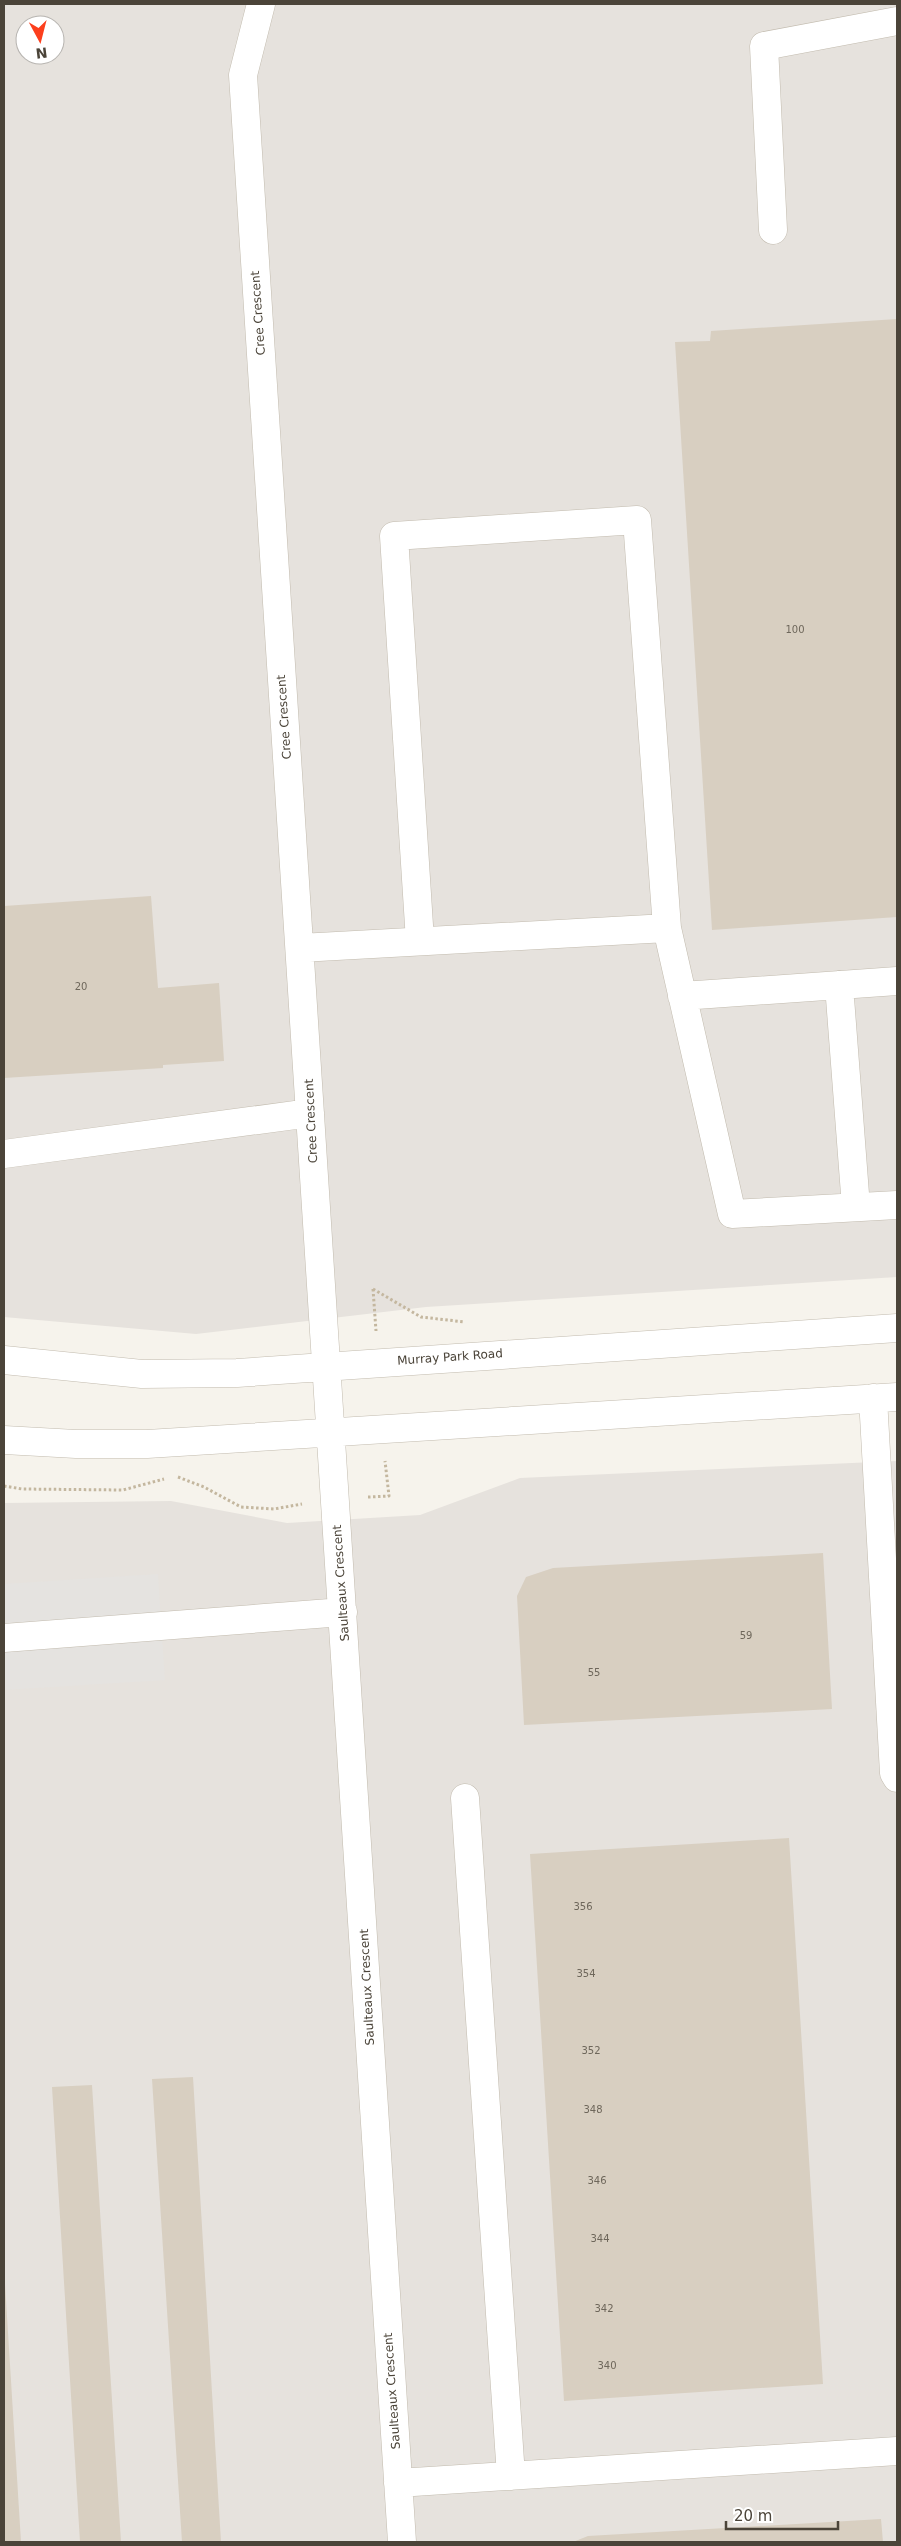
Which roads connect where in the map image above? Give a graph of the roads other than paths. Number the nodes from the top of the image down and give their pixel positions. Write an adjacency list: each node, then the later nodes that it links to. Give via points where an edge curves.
1 (261, 4): 6 (street, Cree Crescent, via 243,75)
2 (897, 21): 3 (street, via 764,46)
3 (773, 230)
4 (667, 928): 5 (street); 5 (street, via 637,520 394,536); 9 (street)
5 (420, 941): 6 (street)
6 (300, 948): 10 (street, Cree Crescent)
7 (897, 981): 8 (street)
8 (839, 985): 9 (street); 13 (street)
9 (682, 996): 13 (street, via 732,1214)
10 (310, 1113): 11 (street); 16 (street, Cree Crescent)
11 (4, 1154)
12 (897, 1205): 13 (street)
13 (856, 1207)
14 (897, 1328): 16 (street, Murray Park Road)
15 (4, 1360): 16 (street, Murray Park Road, via 142,1374 237,1373)
16 (326, 1366): 18 (street, Cree Crescent)
17 (885, 1397): 18 (street); 22 (street, via 894,1773)
18 (331, 1432): 19 (street, via 147,1444); 20 (street, Saulteaux Crescent)
19 (4, 1440)
20 (343, 1612): 21 (street); 26 (street, Saulteaux Crescent)
21 (4, 1638)
22 (897, 1778)
23 (465, 1798): 25 (street)
24 (897, 2451): 25 (street)
25 (511, 2476): 26 (street)
26 (398, 2483): 27 (street, Saulteaux Crescent)
27 (402, 2542)

